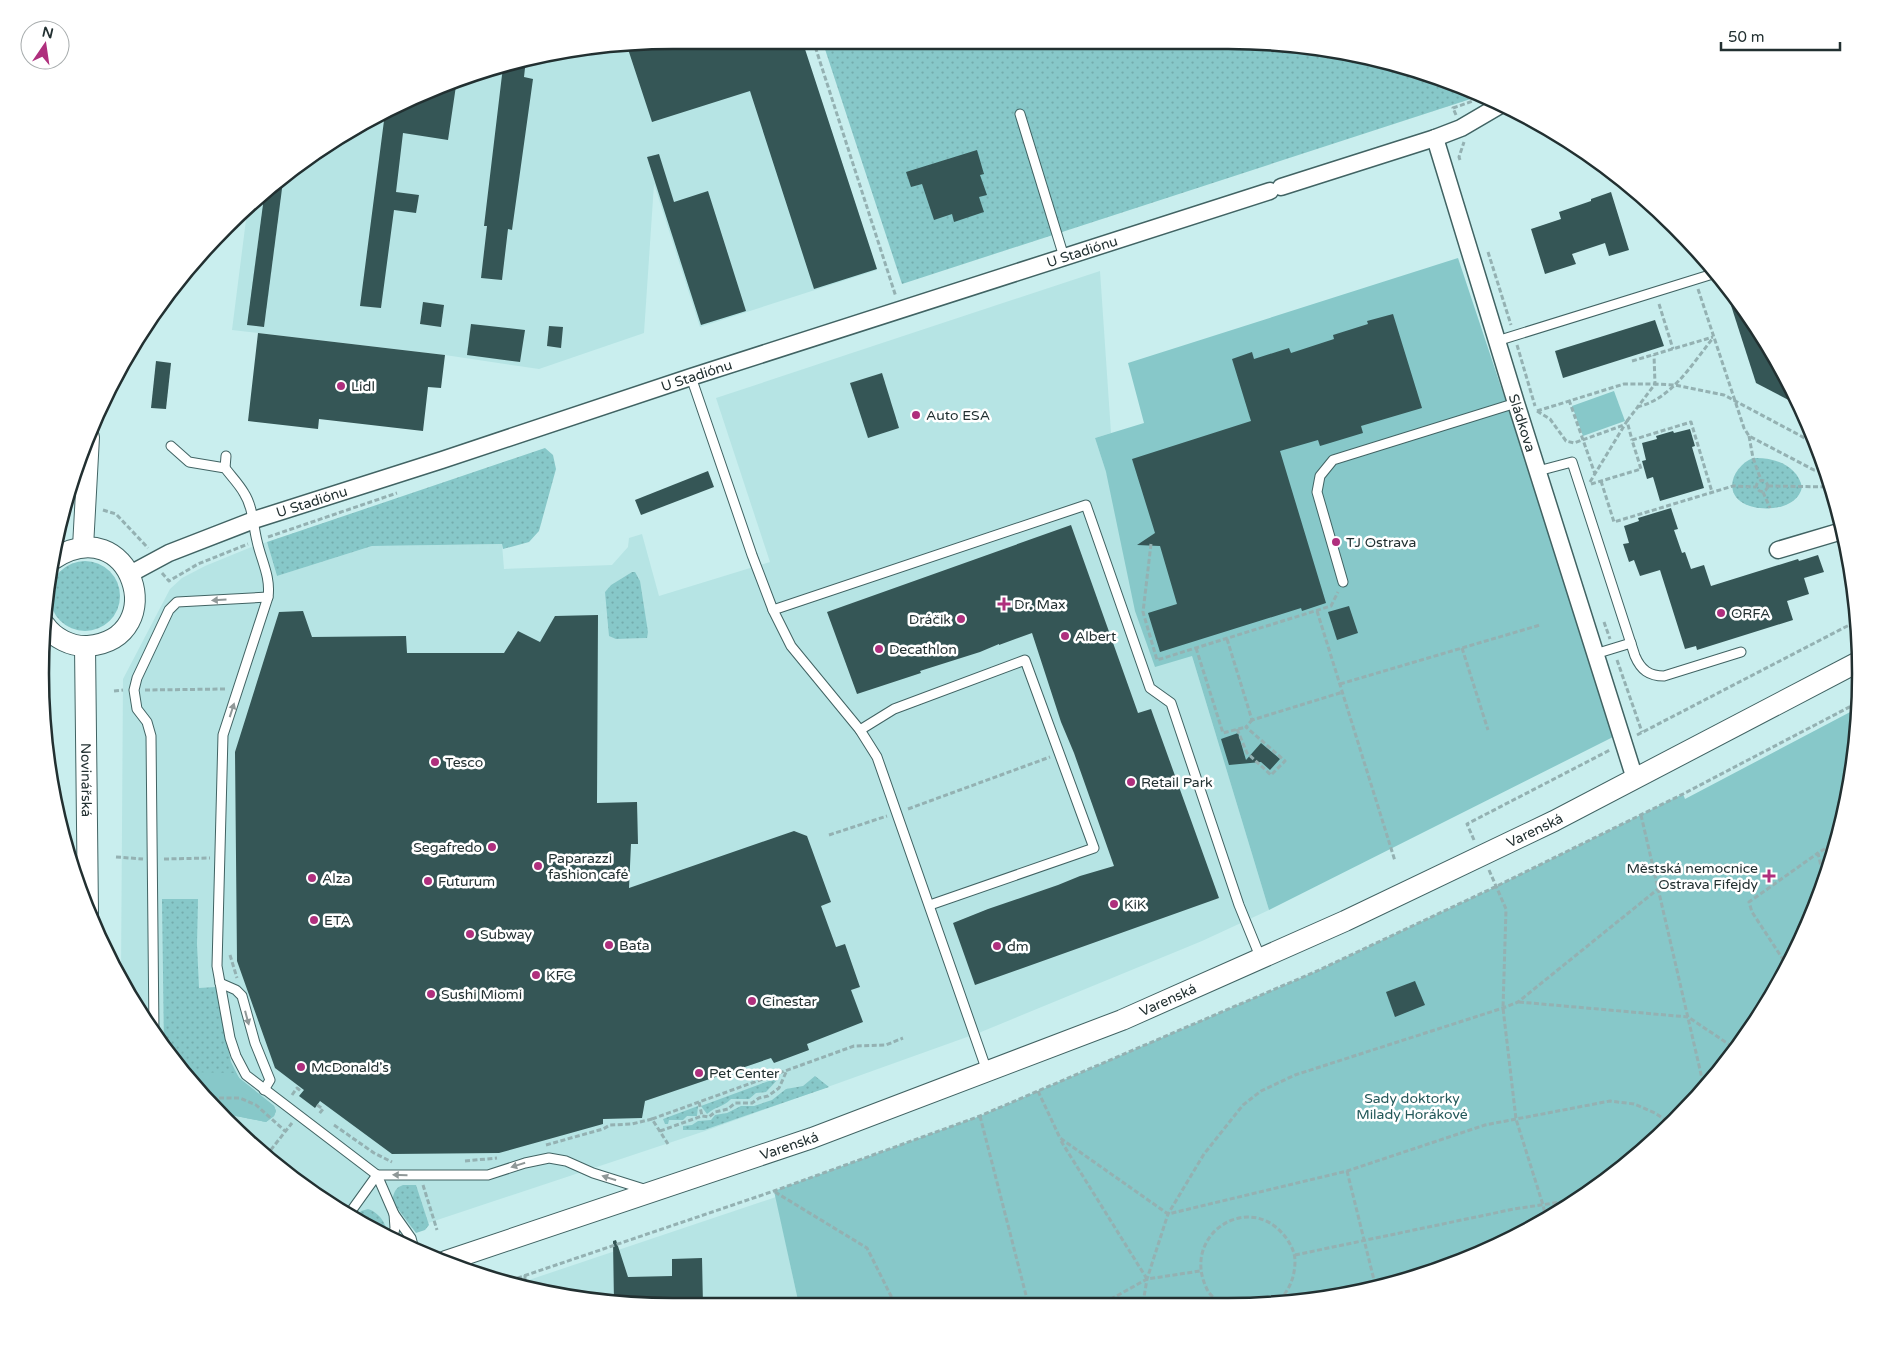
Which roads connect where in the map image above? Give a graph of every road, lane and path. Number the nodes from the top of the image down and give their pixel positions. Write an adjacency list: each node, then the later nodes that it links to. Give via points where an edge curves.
1 (816, 49): 12 (path)
2 (1494, 109): 4 (street)
3 (1020, 114): 8 (lane)
4 (1461, 128): 5 (street); 6 (path, via 1465,140 1459,157)
5 (1435, 138): 8 (street, U Stadiónu); 15 (street, Sládkova)
6 (1462, 166)
7 (1488, 251): 13 (path)
8 (1064, 257): 12 (street, U Stadiónu)
9 (1708, 275): 10 (lane)
10 (1695, 279): 13 (lane); 14 (path)
11 (1659, 304): 16 (path)
12 (900, 310): 19 (street, U Stadiónu)
13 (1514, 336): 15 (lane); 26 (path)
14 (1714, 337): 16 (path); 21 (path); 24 (path)
15 (1497, 342): 23 (street, Sládkova)
16 (1673, 349): 17 (path)
17 (1654, 355): 18 (path); 20 (path)
18 (1632, 361)
19 (691, 376): 48 (street, U Stadiónu); 57 (lane)
20 (1655, 384): 21 (path); 22 (path, via 1624,384); 25 (path)
21 (1675, 385): 24 (path, via 1724,395); 25 (path, via 1659,399)
22 (1569, 400): 26 (path); 30 (path)
23 (1516, 403): 38 (street, Sládkova); 55 (lane, via 1333,460 1320,476 1317,492)
24 (1736, 403): 29 (path); 31 (path)
25 (1637, 407): 28 (path)
26 (1537, 411): 27 (path); 30 (path, via 1550,419 1566,441 1575,443)
27 (1540, 420)
28 (1626, 423): 30 (path); 32 (path); 39 (path)
29 (1749, 436): 37 (path); 40 (path)
30 (1583, 439): 39 (path)
31 (1807, 439)
32 (1632, 440): 41 (path, via 1641,469); 45 (path, via 1691,422)
33 (171, 446): 36 (lane, via 189,462)
34 (88, 456): 51 (street)
35 (226, 456): 36 (lane)
36 (225, 468): 48 (lane, via 245,494)
37 (1818, 470)
38 (1538, 471): 64 (lane, via 1572,462); 70 (street, Sládkova)
39 (1595, 474): 41 (path, via 1589,485)
40 (1761, 480): 42 (path); 43 (path)
41 (1601, 481): 45 (path, via 1614,522)
42 (1756, 486): 45 (path, via 1733,486); 46 (path)
43 (1768, 486): 44 (path); 46 (path)
44 (1823, 487)
45 (1712, 492)
46 (1764, 492): 47 (path)
47 (1770, 508)
48 (254, 520): 54 (street, U Stadiónu, via 169,553); 56 (lane, via 270,588)
49 (1836, 533): 52 (street)
50 (1151, 544): 66 (path, via 1143,612 1157,660)
51 (83, 547): 53 (street); 54 (street, via 112,554)
52 (1778, 550)
53 (61, 554)
54 (130, 574): 65 (street, via 135,602 126,626 110,640)
55 (1343, 582): 58 (path, via 1331,606)
56 (268, 597): 73 (lane); 75 (lane, one-way to 75, via 176,602 168,610)
57 (773, 610): 81 (lane, via 792,646); 102 (lane, via 1086,505 1150,688 1172,704)
58 (1317, 611): 63 (path); 72 (path)
59 (1604, 622): 68 (path)
60 (1540, 625): 67 (path)
61 (1850, 625): 83 (path)
62 (50, 631): 65 (street, via 73,645)
63 (1227, 639): 66 (path); 78 (path)
64 (1631, 643): 68 (lane); 69 (lane, via 1641,667 1657,676)
65 (85, 646): 100 (street, Novinářská)
66 (1196, 648): 80 (path, via 1223,733)
67 (1462, 648): 72 (path); 82 (path)
68 (1613, 648): 70 (lane); 83 (path)
69 (1740, 652)
70 (1595, 654): 84 (street, Sládkova)
71 (1852, 665): 86 (street, Varenská)
72 (1340, 684): 76 (path)
73 (239, 689): 75 (path); 94 (lane, one-way to 73, via 223,743)
74 (114, 690): 75 (path)
75 (134, 690): 95 (lane, via 137,709 147,722 151,736)
76 (1342, 692): 78 (path); 96 (path)
77 (1851, 706): 88 (path)
78 (1252, 720): 79 (path)
79 (1246, 727): 80 (path); 80 (path, via 1285,761 1271,775 1247,753)
80 (1238, 729)
81 (860, 730): 85 (lane, via 894,708 1025,660); 87 (lane, via 877,757)
82 (1488, 730)
83 (1642, 732): 84 (path)
84 (1623, 743): 86 (street, Sládkova); 92 (path, via 1467,824)
85 (1060, 754): 87 (path); 101 (lane, via 1094,848)
86 (1635, 779): 92 (street, Varenská)
87 (898, 813): 89 (path); 101 (lane)
88 (1641, 815): 98 (path); 99 (path)
89 (830, 834)
90 (1827, 848): 91 (path)
91 (1818, 853): 97 (path); 103 (path, via 1749,902 1752,912)
92 (1482, 856): 98 (path); 102 (street, Varenská)
93 (116, 857): 95 (path)
94 (220, 858): 95 (path); 104 (lane, via 217,966)
95 (152, 859): 108 (lane)
96 (1395, 861)
97 (1821, 867)
98 (1497, 886): 106 (path, via 1506,909); 115 (path, via 1317,971)
99 (1658, 888): 105 (path); 107 (path)
100 (88, 890)
101 (930, 905): 112 (lane)
102 (1261, 959): 112 (street, Varenská, via 1122,1020)
103 (1783, 959)
104 (220, 983): 114 (lane, via 236,1056 246,1075); 114 (lane, one-way to 114, via 242,996 255,1043 270,1080)
105 (1518, 1002): 106 (path); 107 (path)
106 (1503, 1008): 127 (path); 149 (path, via 1295,1075 1261,1091 1226,1124)
107 (1688, 1017): 110 (path); 113 (path)
108 (154, 1021)
109 (903, 1038): 111 (path, via 886,1045 854,1046)
110 (1730, 1045)
111 (788, 1070): 119 (path); 123 (path, via 778,1088 768,1096 752,1103 735,1103 709,1117)
112 (987, 1071): 143 (street, Varenská, via 812,1138)
113 (1702, 1079)
114 (264, 1090): 122 (lane)
115 (1038, 1091): 124 (path); 132 (path)
116 (302, 1092): 117 (path, via 297,1088)
117 (292, 1095)
118 (216, 1098): 130 (path, via 240,1098 256,1106)
119 (699, 1102): 123 (path); 126 (path)
120 (317, 1105): 121 (path, via 323,1109)
121 (319, 1114): 122 (path, via 304,1104); 138 (path, via 374,1153)
122 (297, 1115): 130 (path); 140 (lane)
123 (702, 1116): 131 (path)
124 (980, 1116): 142 (path); 164 (path)
125 (632, 1118): 129 (path)
126 (652, 1119): 129 (path); 131 (path)
127 (1516, 1119): 128 (path, via 1610,1101 1634,1104); 139 (path, via 1485,1125); 145 (path)
128 (1664, 1119)
129 (632, 1124): 134 (path, via 610,1125)
130 (286, 1131): 135 (path)
131 (660, 1132): 133 (path)
132 (1060, 1138): 149 (path); 159 (path)
133 (668, 1144)
134 (538, 1148)
135 (271, 1150)
136 (500, 1158): 137 (path)
137 (464, 1161)
138 (398, 1163)
139 (1347, 1171): 149 (path); 152 (path)
140 (377, 1175): 141 (lane, one-way to 140); 146 (lane); 148 (lane)
141 (422, 1176): 143 (lane, one-way to 141, via 549,1158 488,1174); 150 (path)
142 (774, 1191): 157 (path); 163 (path, via 867,1248)
143 (654, 1192): 155 (street, Varenská)
144 (1561, 1202): 145 (path)
145 (1543, 1204): 147 (path); 152 (path)
146 (352, 1209)
147 (1545, 1212)
148 (394, 1214): 151 (lane); 153 (lane)
149 (1168, 1214): 159 (path)
150 (437, 1230)
151 (393, 1232)
152 (1365, 1240): 154 (path); 161 (path)
153 (412, 1241)
154 (1295, 1255): 156 (path, via 1289,1241 1277,1227 1246,1217 1225,1223 1212,1233 1202,1250); 162 (path, via 1293,1280)
155 (454, 1258)
156 (1200, 1271): 159 (path); 167 (path)
157 (525, 1275): 158 (path); 160 (path)
158 (517, 1278)
159 (1147, 1279): 165 (path); 166 (path)
160 (525, 1280)
161 (1374, 1280)
162 (1283, 1296)
163 (892, 1298)
164 (1027, 1298)
165 (1113, 1298)
166 (1143, 1298)
167 (1215, 1298)

